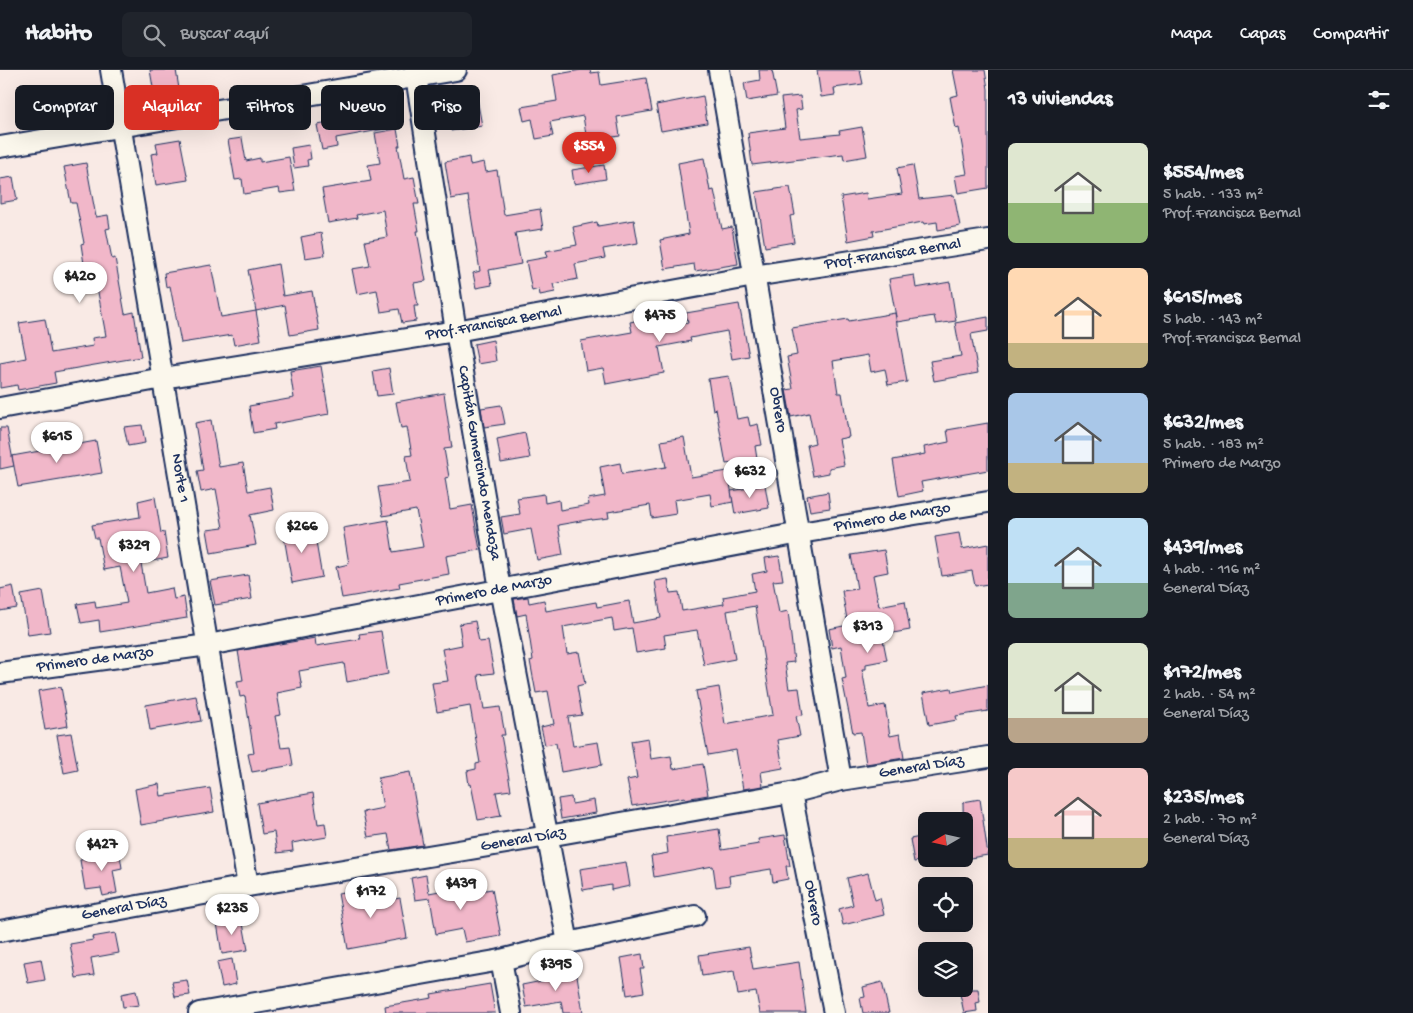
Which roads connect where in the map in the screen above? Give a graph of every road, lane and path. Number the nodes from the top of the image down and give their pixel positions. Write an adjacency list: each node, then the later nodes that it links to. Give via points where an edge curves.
1 (111, 70): 5 (street, Norte 1)
2 (456, 70): 4 (street)
3 (719, 70): 8 (street, Obrero)
4 (415, 73): 5 (street); 9 (street, Capitán Gumercindo Mendoza)
5 (120, 126): 6 (street); 10 (street, Norte 1)
6 (0, 147)
7 (988, 240): 8 (street, Prof.Francisca Bernal)
8 (754, 276): 9 (street, Prof.Francisca Bernal); 13 (street, Obrero)
9 (456, 331): 10 (street, Prof.Francisca Bernal); 14 (street, Capitán Gumercindo Mendoza)
10 (162, 378): 11 (street, Prof.Francisca Bernal); 15 (street, Norte 1)
11 (0, 408)
12 (988, 502): 13 (street, Primero de Marzo)
13 (800, 533): 14 (street, Primero de Marzo); 18 (street, Obrero)
14 (500, 589): 15 (street, Primero de Marzo); 20 (street, Capitán Gumercindo Mendoza)
15 (208, 645): 16 (street, Primero de Marzo); 21 (street, Norte 1)
16 (0, 673)
17 (988, 757): 18 (street, General Díaz)
18 (841, 780): 19 (street, General Díaz)
19 (791, 793): 20 (street, General Díaz); 28 (street, Obrero)
20 (548, 836): 21 (street, General Díaz); 24 (street, Capitán Gumercindo Mendoza)
21 (248, 886): 23 (street, General Díaz)
22 (695, 916): 24 (street)
23 (0, 931)
24 (568, 943): 25 (street)
25 (501, 960): 26 (street); 27 (street)
26 (210, 1012)
27 (511, 1013)
28 (834, 1013)

